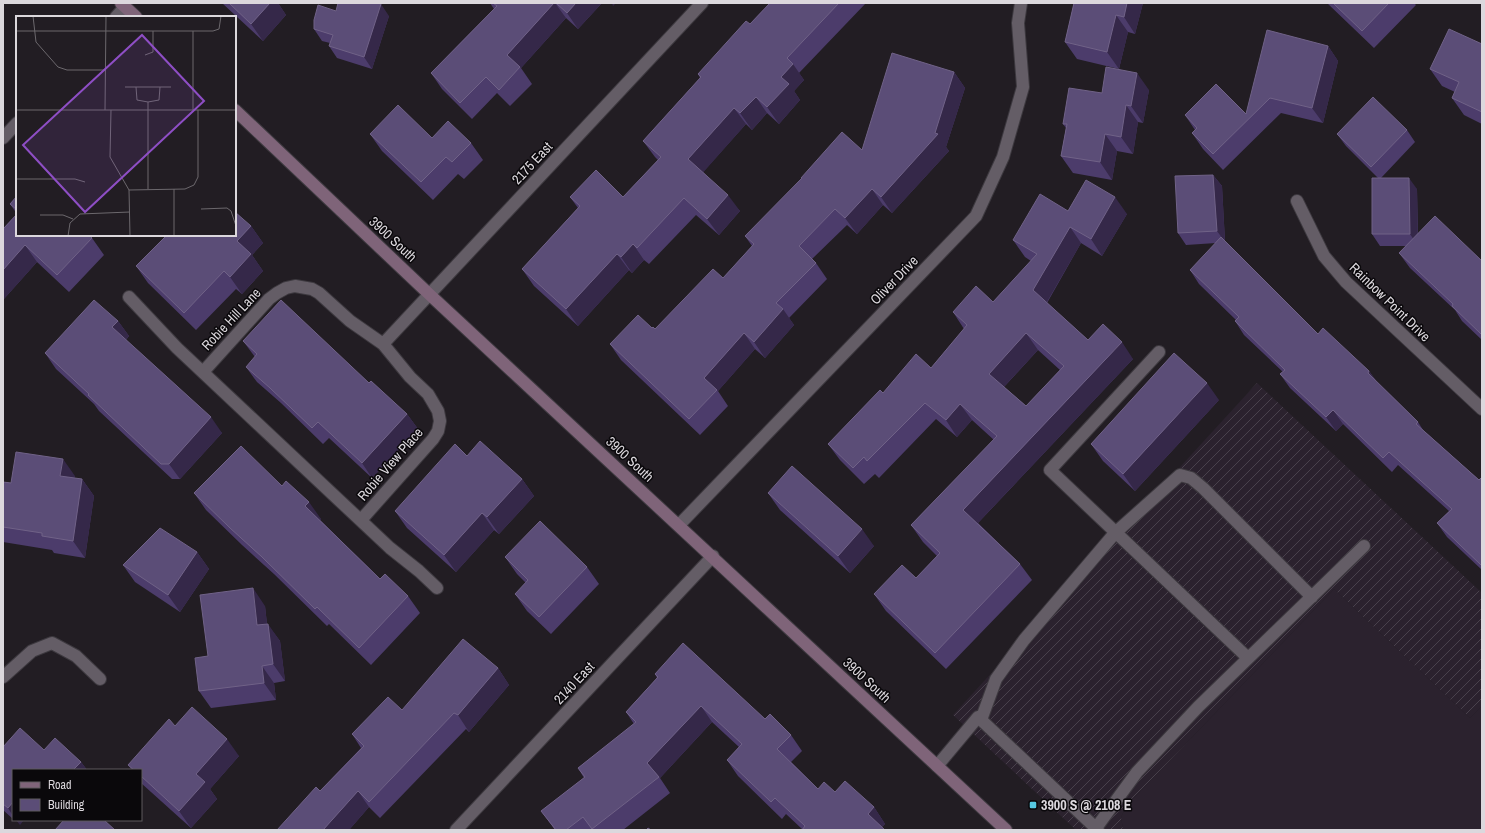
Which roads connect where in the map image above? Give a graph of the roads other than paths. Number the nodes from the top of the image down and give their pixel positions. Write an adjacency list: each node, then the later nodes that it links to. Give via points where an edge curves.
1 (702, 3): 10 (street, 2175 East)
2 (1021, 3): 17 (street, Oliver Drive, via 1018,23 1023,87 1003,157 976,216)
3 (123, 5): 4 (street); 5 (main road)
4 (117, 16)
5 (135, 16)
6 (236, 111): 10 (main road, 3900 South)
7 (16, 124): 8 (street)
8 (3, 138)
9 (1298, 201): 15 (street, Rainbow Point Drive, via 1324,256 1346,282)
10 (429, 294): 12 (street, 2175 East); 17 (main road, 3900 South)
11 (128, 297): 14 (street, Robie Hill Lane)
12 (383, 344): 14 (street, Robie Hill Lane, via 350,321 319,292 295,286 269,299); 16 (street, Robie View Place, via 434,402 440,421 438,431 427,447)
13 (1159, 352): 18 (street, via 1050,470)
14 (203, 372): 16 (street, Robie Hill Lane)
15 (1482, 409)
16 (361, 520): 21 (street, Robie View Place)
17 (679, 525): 20 (main road, 3900 South)
18 (1115, 533): 22 (street, via 1180,475 1190,478); 23 (street); 26 (street, via 1024,640 996,679)
19 (1364, 546): 22 (street)
20 (713, 556): 27 (main road, 3900 South); 28 (street, 2140 East)
21 (437, 588)
22 (1312, 597): 23 (street)
23 (1248, 658): 29 (street, via 1198,706 1137,772)
24 (3, 677): 25 (street, via 32,651 52,643 76,656)
25 (100, 679)
26 (981, 720): 27 (street, via 978,718); 29 (street)
27 (937, 766): 30 (main road, 3900 South)
28 (461, 828)
29 (1097, 829)
30 (1006, 830)

